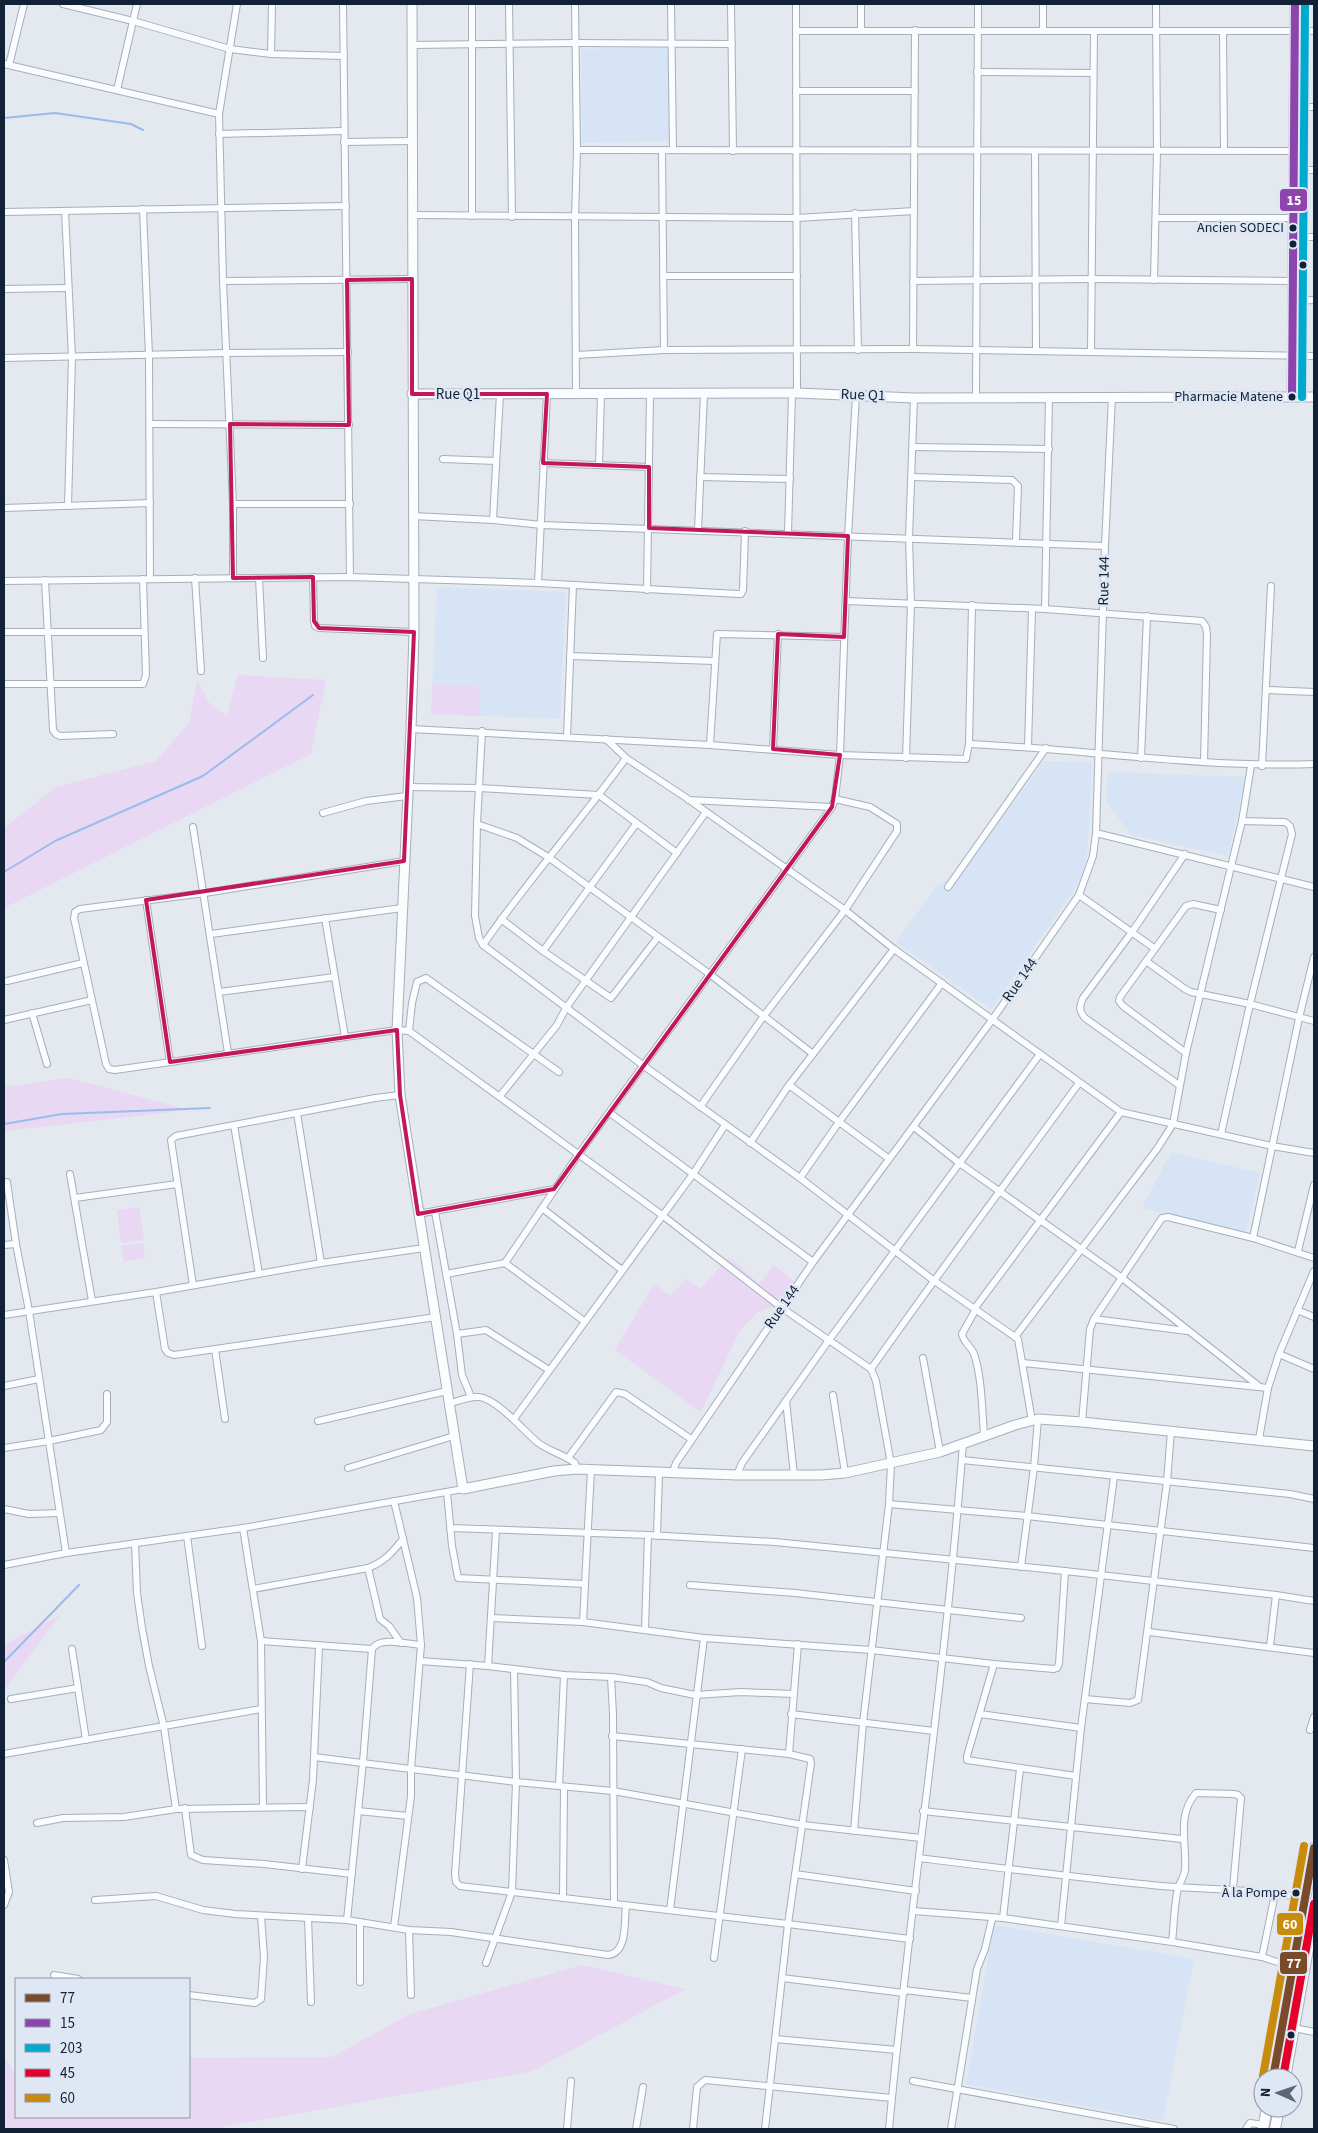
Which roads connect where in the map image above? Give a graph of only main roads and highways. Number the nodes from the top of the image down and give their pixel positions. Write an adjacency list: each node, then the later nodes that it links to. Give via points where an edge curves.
1 (1314, 1850): 3 (main road)
2 (1314, 1915): 4 (main road)
3 (1275, 2068)
4 (1287, 2068)

